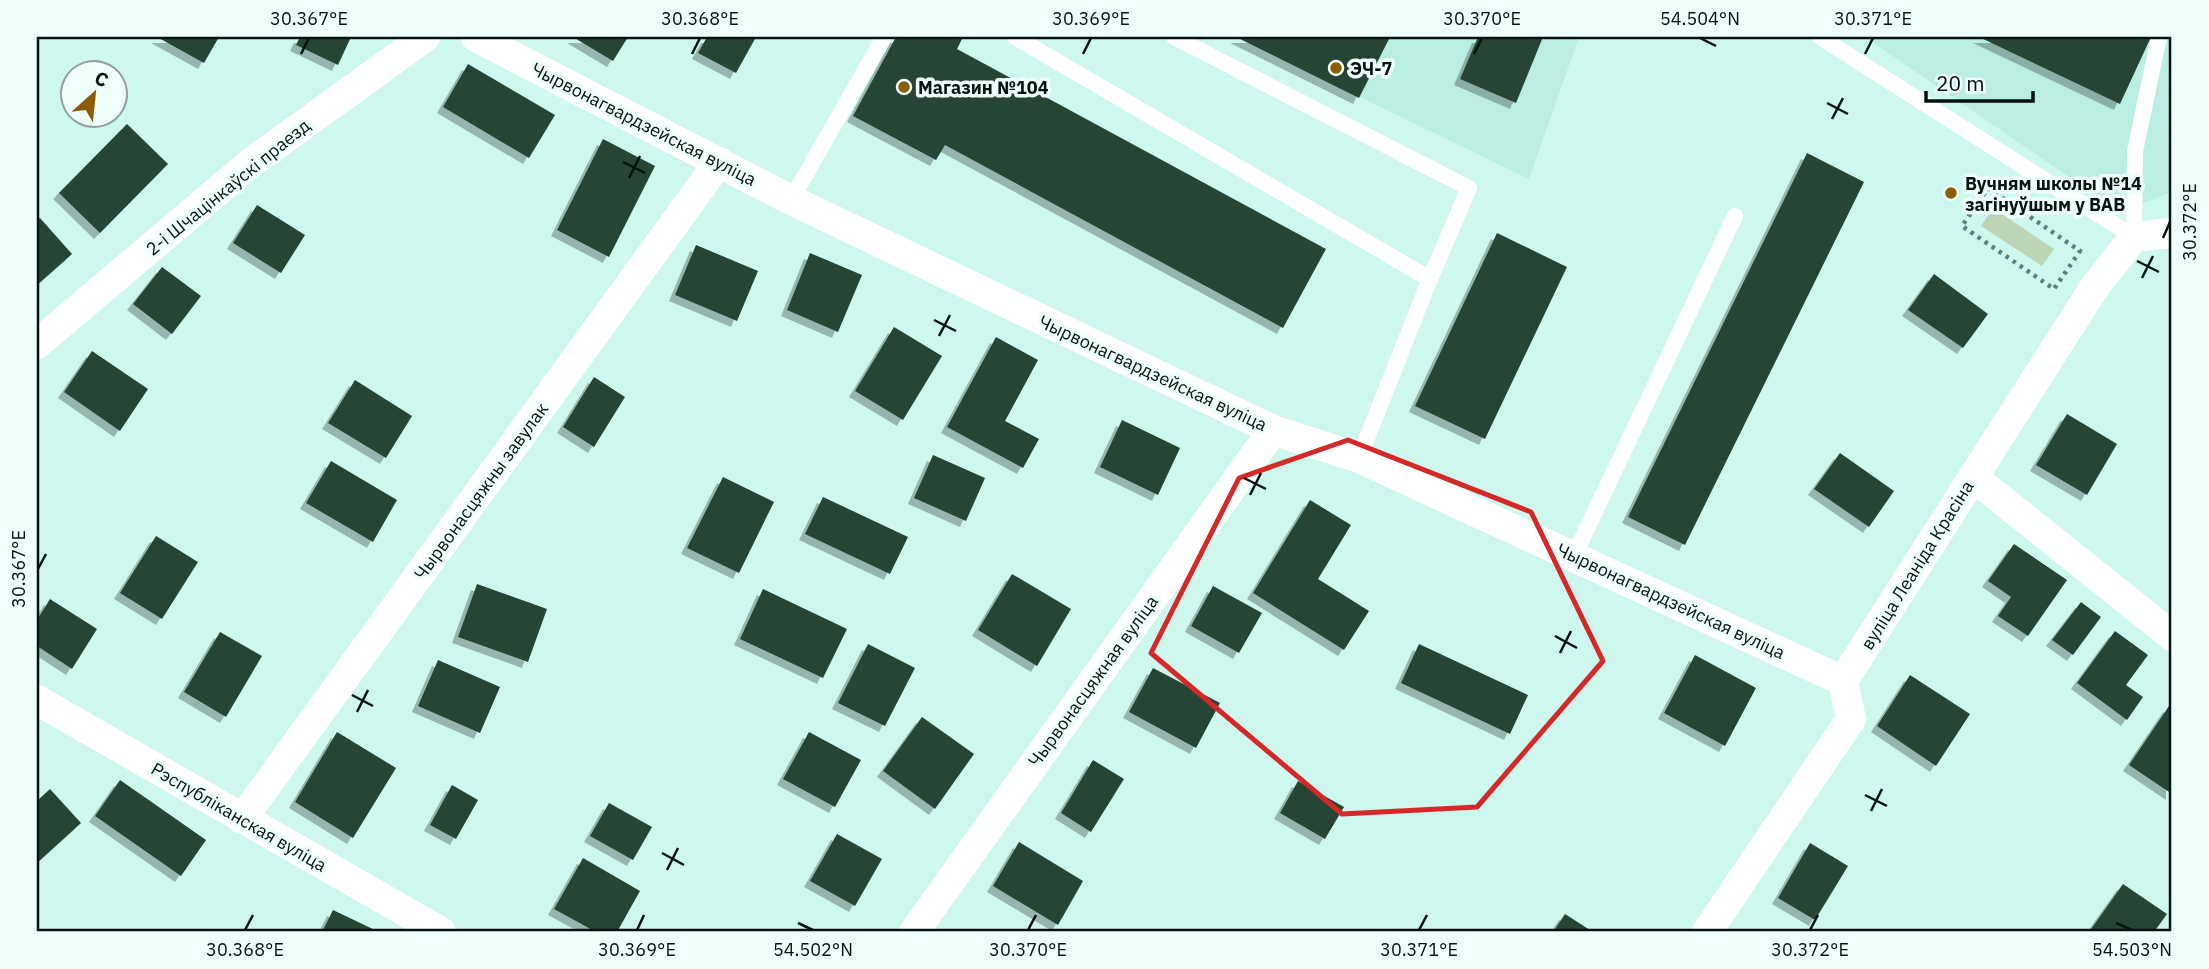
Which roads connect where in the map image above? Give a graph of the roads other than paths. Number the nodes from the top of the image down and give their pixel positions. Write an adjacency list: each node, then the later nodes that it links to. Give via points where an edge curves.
1 (425, 37): 14 (street, 2-і Шчацінкаўскі праезд, via 252,162)
2 (884, 37): 9 (lane)
3 (1015, 37): 13 (lane)
4 (1174, 37): 13 (lane, via 1468,188)
5 (1820, 37): 12 (lane)
6 (2159, 37): 12 (lane, via 2135,151)
7 (491, 39): 8 (street, Чырвонагвардзейская вуліца)
8 (719, 162): 9 (street, Чырвонагвардзейская вуліца); 22 (street, Чырвонасцяжны завулак)
9 (792, 200): 15 (street, Чырвонагвардзейская вуліца)
10 (1735, 216): 18 (lane)
11 (2172, 233): 12 (street)
12 (2134, 237): 17 (street, вуліца Леаніда Красіна, via 2094,288)
13 (1430, 279): 16 (lane)
14 (37, 344)
15 (1273, 430): 16 (street, Чырвонагвардзейская вуліца); 24 (street, Чырвонасцяжная вуліца)
16 (1359, 457): 18 (street, Чырвонагвардзейская вуліца)
17 (1973, 477): 19 (street); 20 (street, вуліца Леаніда Красіна)
18 (1574, 556): 20 (street, Чырвонагвардзейская вуліца)
19 (2172, 636)
20 (1843, 681): 25 (street, via 1851,719)
21 (37, 700): 22 (street, Рэспубліканская вуліца)
22 (242, 819): 23 (street, Рэспубліканская вуліца)
23 (441, 932)
24 (914, 932)
25 (1707, 932)

